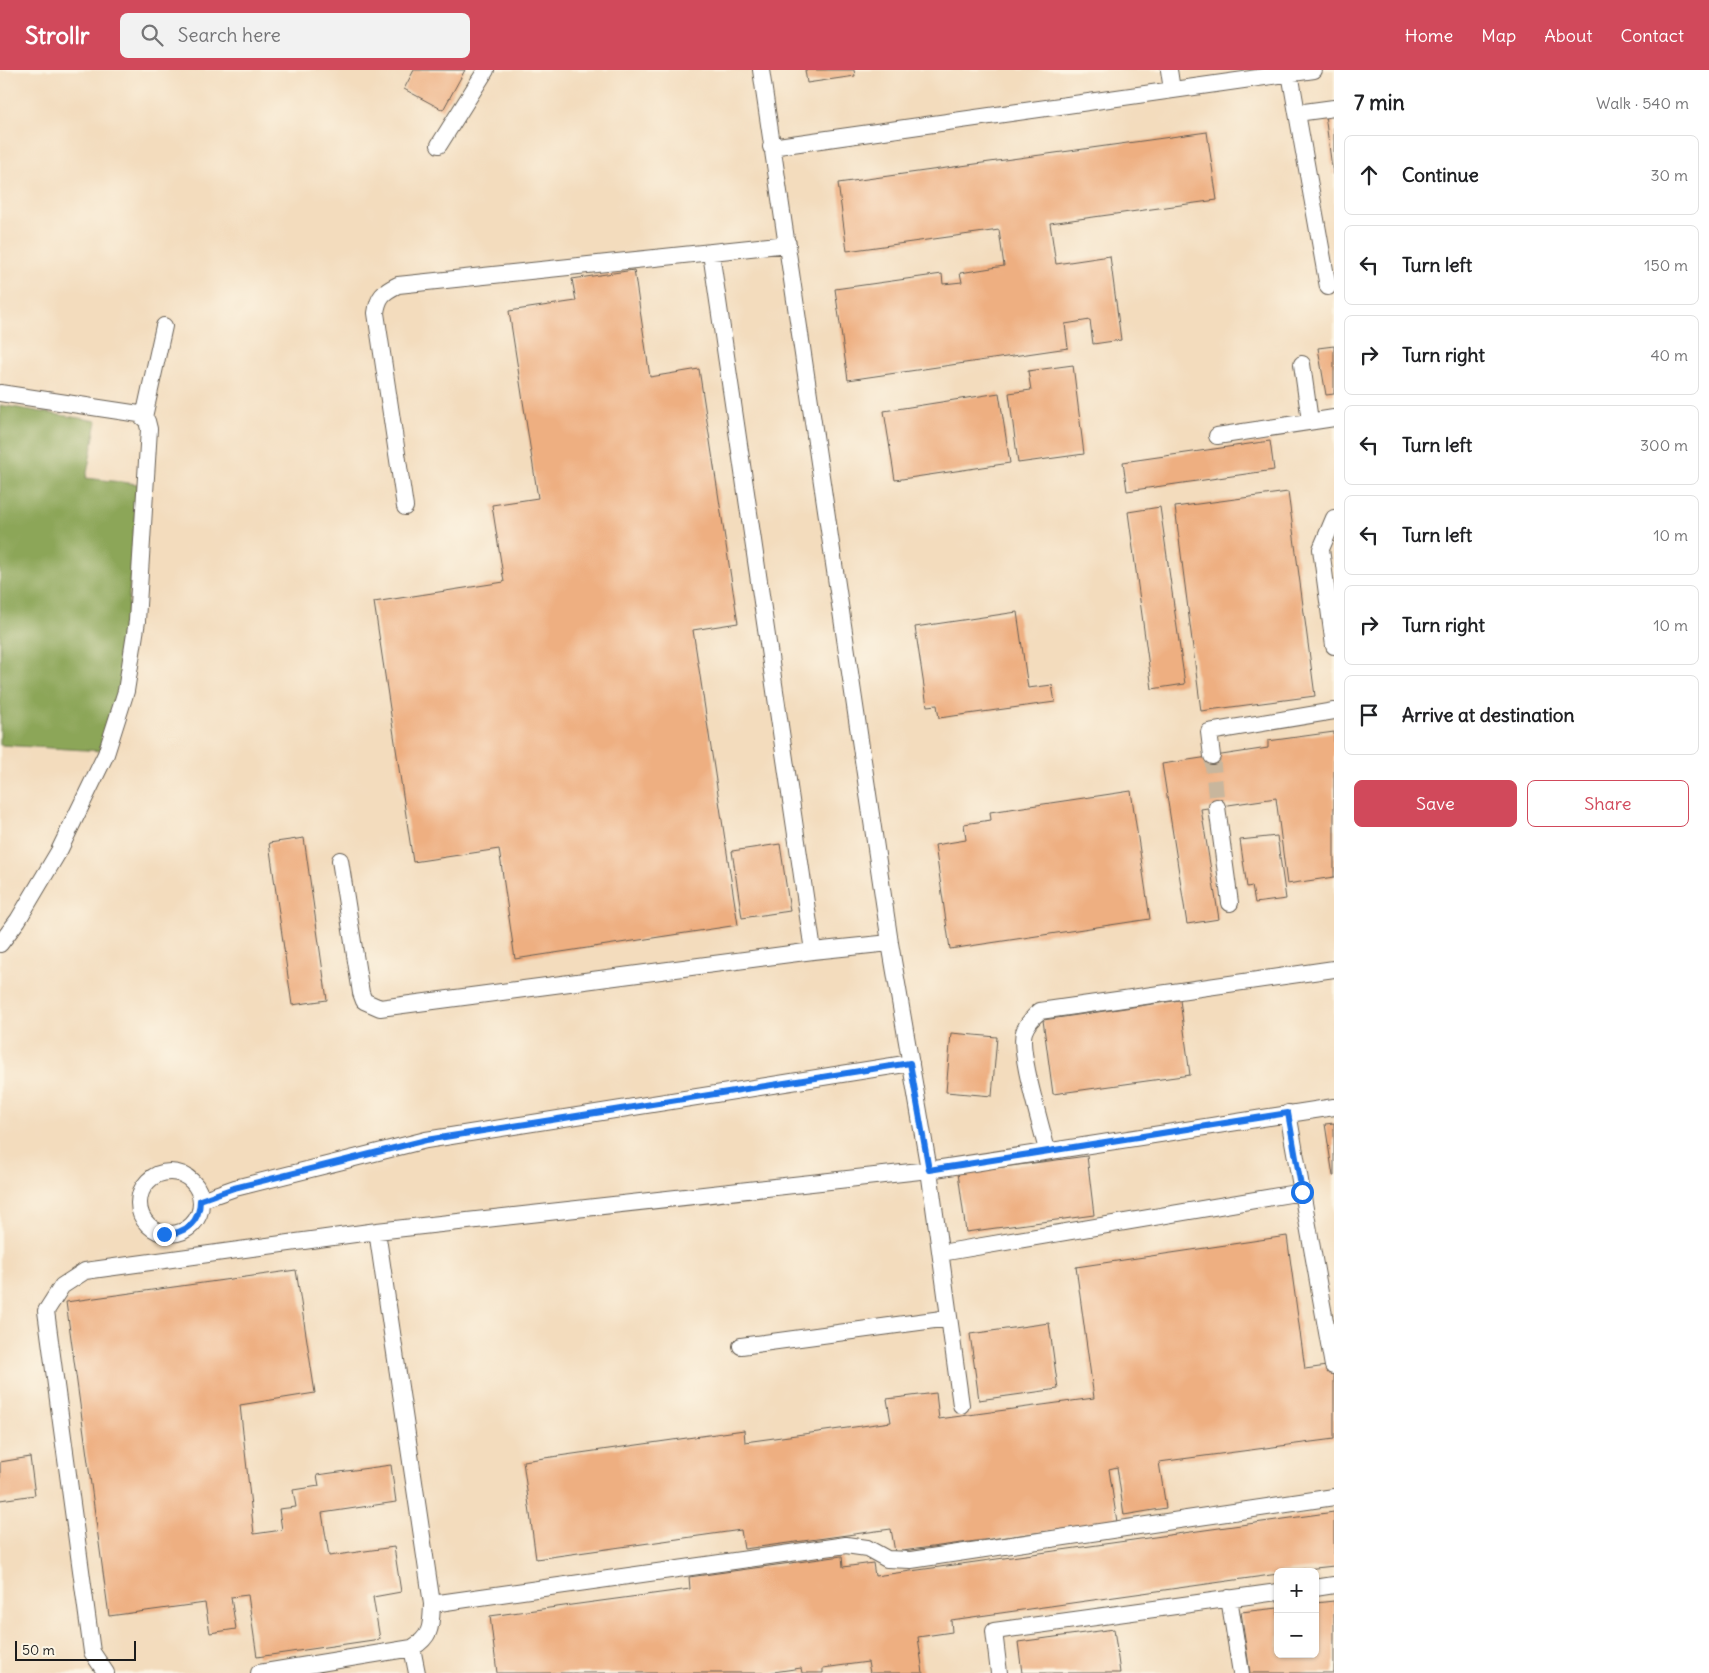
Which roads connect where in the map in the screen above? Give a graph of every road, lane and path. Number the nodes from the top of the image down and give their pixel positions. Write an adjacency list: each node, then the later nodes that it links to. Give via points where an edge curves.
1 (486, 70): 9 (street)
2 (761, 70): 10 (street)
3 (1169, 70): 6 (street)
4 (1314, 70): 5 (street)
5 (1290, 73): 6 (street); 8 (street)
6 (1172, 90): 10 (street)
7 (1334, 108): 8 (street)
8 (1297, 113): 13 (street)
9 (440, 145)
10 (771, 147): 11 (street)
11 (788, 244): 12 (street); 29 (street)
12 (711, 253): 21 (street, via 398,285 385,291 378,299 376,313); 31 (street)
13 (1328, 287)
14 (164, 326): 17 (street)
15 (1302, 364): 19 (street)
16 (0, 392): 17 (street)
17 (144, 417): 30 (street, via 149,429 137,620 126,691 106,754 63,843 18,920)
18 (1334, 418): 19 (street)
19 (1310, 422): 20 (street)
20 (1217, 436)
21 (405, 507)
22 (1334, 518): 23 (street, via 1321,548)
23 (1334, 646)
24 (1334, 711): 25 (street, via 1209,732)
25 (1212, 756)
26 (1218, 806): 28 (street)
27 (340, 860): 31 (street, via 361,993 364,1001 380,1008)
28 (1230, 903)
29 (890, 943): 31 (street); 33 (street)
30 (0, 944)
31 (813, 951)
32 (1334, 969): 36 (street, via 1040,1011 1030,1020 1023,1034 1025,1058)
33 (910, 1063): 37 (street); 39 (street, via 426,1140 234,1188)
34 (1334, 1107): 35 (street)
35 (1288, 1113): 36 (street); 38 (street)
36 (1047, 1151): 37 (street)
37 (929, 1170): 40 (street); 41 (street)
38 (1302, 1192): 41 (street); 44 (street)
39 (200, 1200)
40 (377, 1231): 51 (street); 53 (street, via 85,1271 62,1286 46,1311 92,1652)
41 (940, 1254): 42 (street)
42 (949, 1318): 43 (street); 45 (street)
43 (741, 1346)
44 (1333, 1366)
45 (961, 1405)
46 (1334, 1498): 51 (street, via 911,1560 887,1559 867,1548 846,1545)
47 (1334, 1585): 48 (street)
48 (1319, 1587)
49 (1274, 1592): 50 (street)
50 (1229, 1598): 56 (street, via 994,1631); 57 (street)
51 (432, 1604): 52 (street, via 431,1625 425,1640)
52 (412, 1648): 54 (street); 55 (street)
53 (106, 1673)
54 (259, 1673)
55 (417, 1673)
56 (1000, 1673)
57 (1241, 1673)

